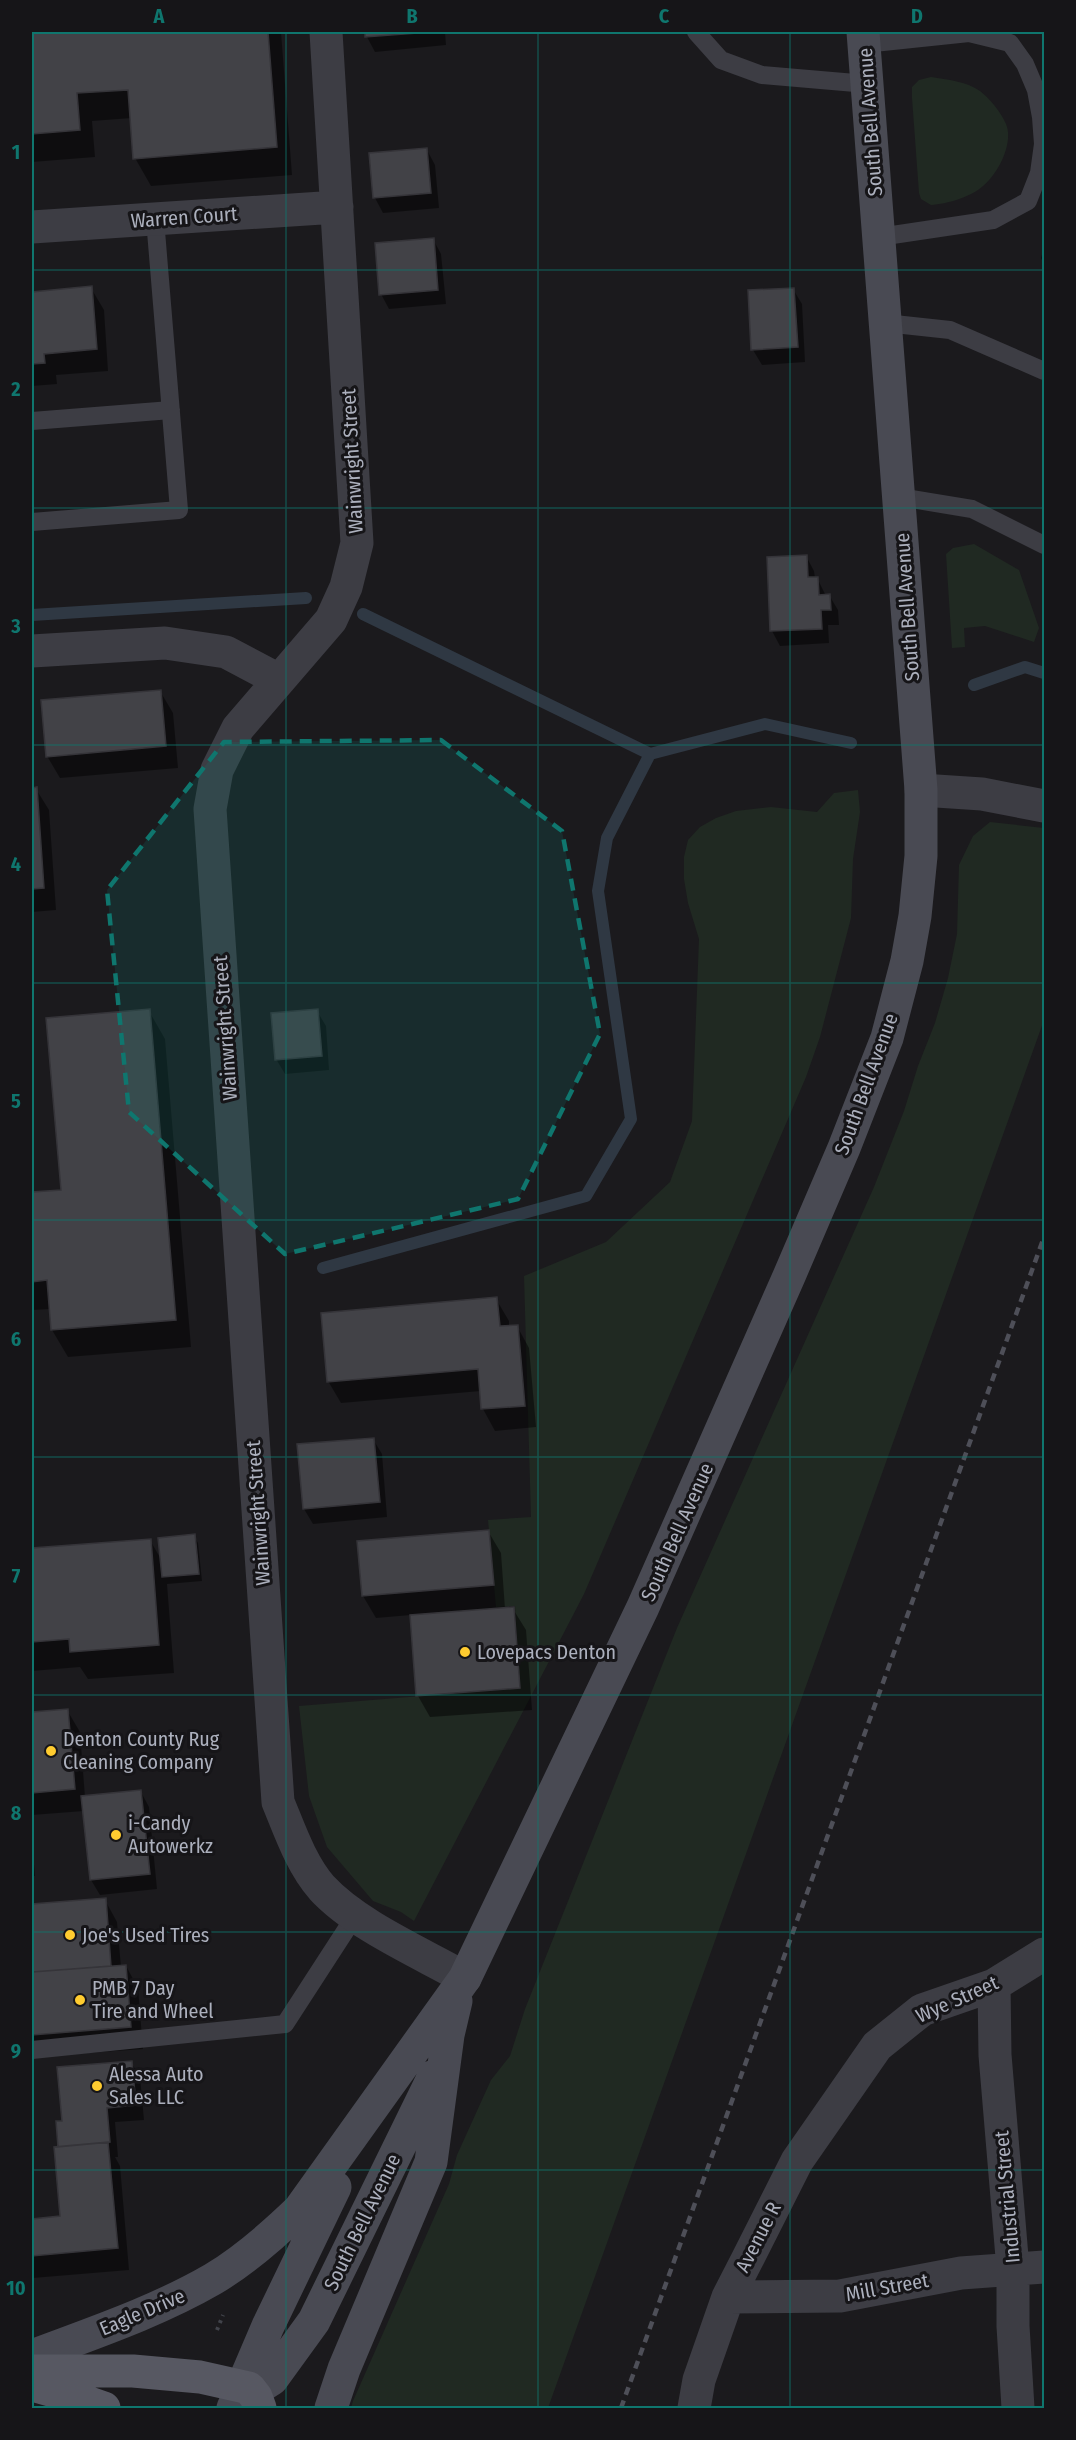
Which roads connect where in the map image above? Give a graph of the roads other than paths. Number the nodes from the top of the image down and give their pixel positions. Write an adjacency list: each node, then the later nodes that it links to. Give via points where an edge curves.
1 (326, 32): 5 (street, Wainwright Street)
2 (696, 32): 4 (lane, via 721,60 762,75)
3 (864, 38): 4 (main road, South Bell Avenue); 8 (lane, via 969,33 1010,43 1036,90 1041,117 1039,173 1028,201 993,220)
4 (867, 84): 8 (main road, South Bell Avenue)
5 (338, 207): 6 (street, Warren Court); 17 (street, Wainwright Street, via 357,543 346,587 331,620)
6 (155, 219): 7 (street, Warren Court); 11 (lane)
7 (32, 227)
8 (879, 237): 9 (main road, South Bell Avenue)
9 (885, 323): 10 (lane, via 950,330); 13 (main road, South Bell Avenue)
10 (1044, 371)
11 (171, 410): 12 (lane); 14 (lane, via 179,510)
12 (32, 421)
13 (899, 497): 15 (lane, via 972,509); 18 (main road, South Bell Avenue)
14 (32, 522)
15 (1044, 544)
16 (32, 651): 17 (street, via 165,642 226,652)
17 (279, 680): 20 (street, Wainwright Street, via 238,728 217,770 210,809 278,1802 296,1845 322,1887)
18 (921, 790): 19 (street, via 982,794); 22 (main road, South Bell Avenue, via 921,856 915,916 887,1038 873,1075 643,1607)
19 (1044, 806)
20 (355, 1916): 22 (street, Wainwright Street); 25 (lane, via 285,2024)
21 (1044, 1954): 23 (street, Wye Street)
22 (463, 1983): 24 (main road, South Bell Avenue); 27 (main road, South Bell Avenue)
23 (994, 1985): 26 (street, Wye Street, via 922,2010 877,2046); 29 (street, Industrial Street, via 995,2055)
24 (448, 2035): 34 (main road, South Bell Avenue, via 433,2079 314,2321 272,2379); 35 (main road, South Bell Avenue, via 428,2171)
25 (32, 2050)
26 (853, 2080): 30 (street, Avenue R, via 797,2161)
27 (381, 2094): 28 (main road, South Bell Avenue, via 299,2211); 34 (main road, South Bell Avenue, via 304,2251)
28 (246, 2257): 31 (main road, Eagle Drive, via 179,2298)
29 (1029, 2268): 30 (street, Mill Street, via 961,2273 840,2296); 38 (street, Industrial Street, via 1013,2326)
30 (728, 2297): 37 (street, Avenue R, via 699,2380)
31 (32, 2356)
32 (32, 2372): 34 (main road, Eagle Drive, via 133,2371 200,2377)
33 (32, 2385): 36 (main road)
34 (246, 2398)
35 (333, 2402)
36 (104, 2409)
37 (694, 2409)
38 (1018, 2409)

